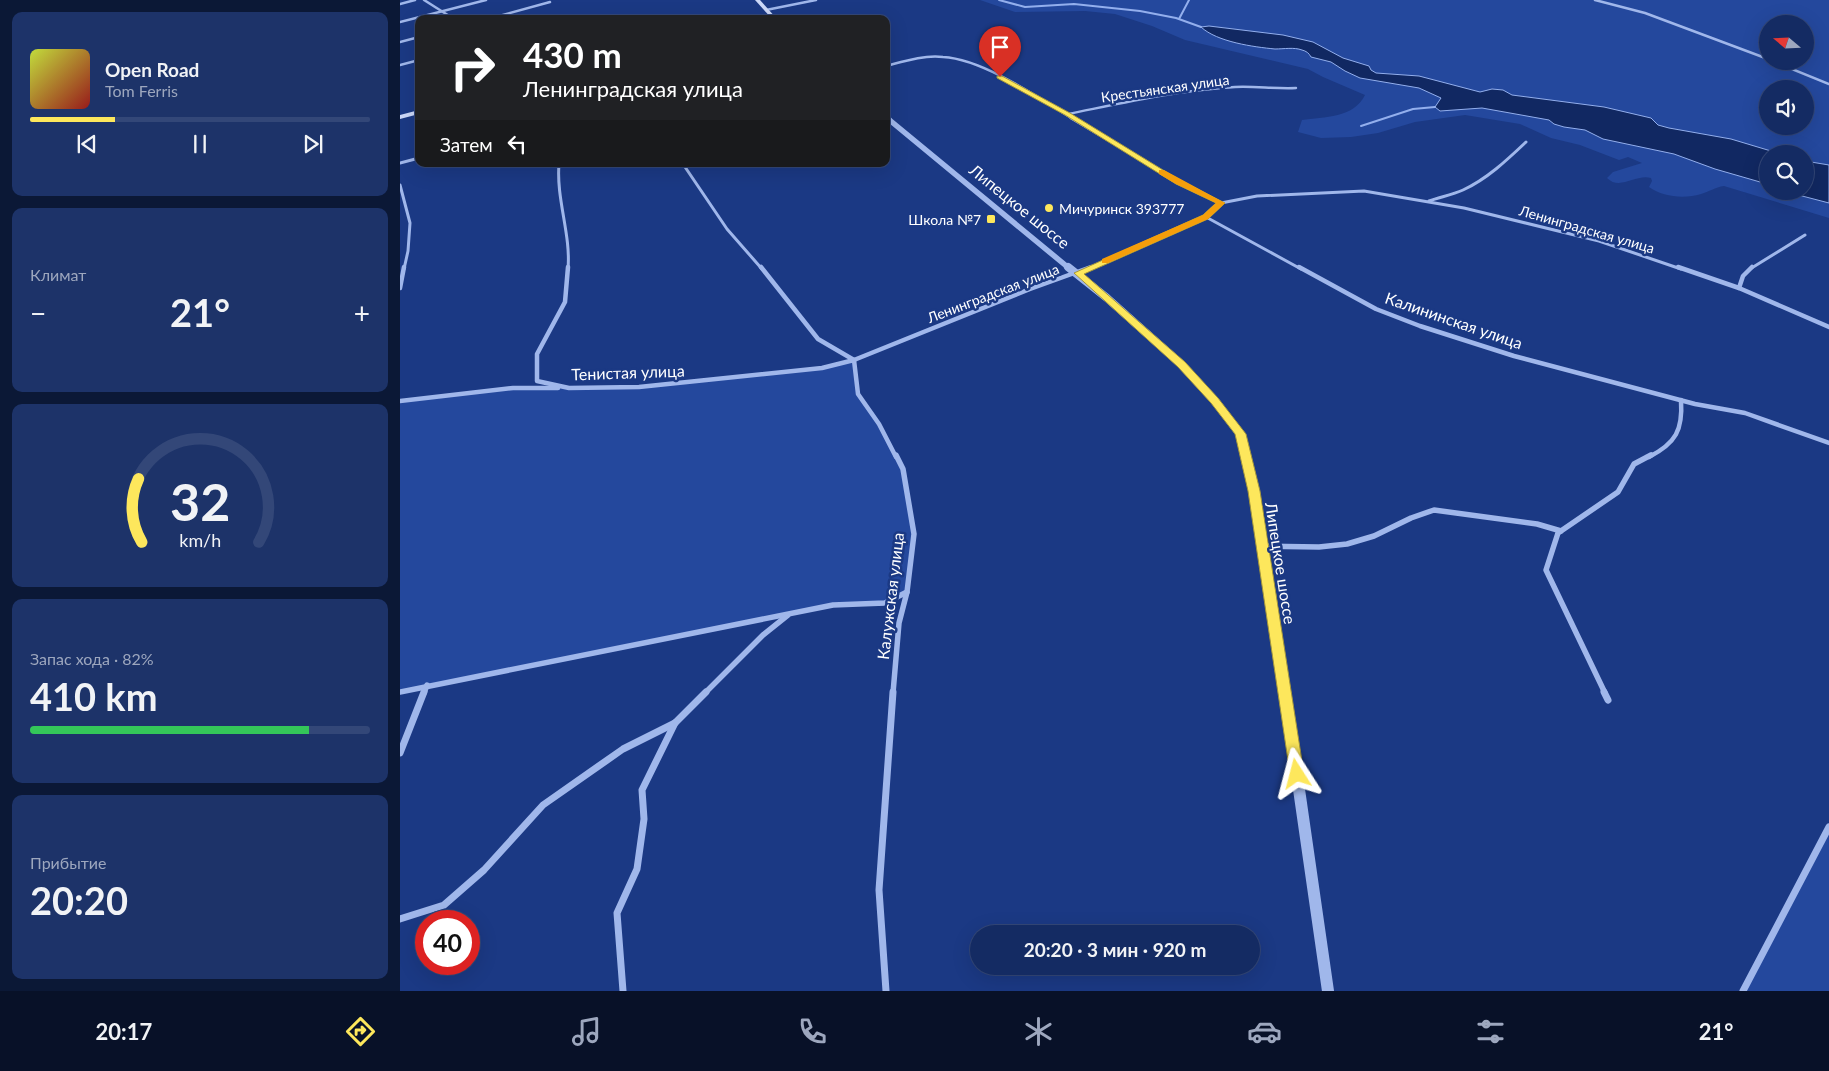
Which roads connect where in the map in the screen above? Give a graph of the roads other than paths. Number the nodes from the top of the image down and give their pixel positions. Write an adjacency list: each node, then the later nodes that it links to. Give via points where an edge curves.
1 (415, 0): 8 (street)
2 (424, 0): 10 (street)
3 (486, 0): 10 (street)
4 (757, 0): 9 (main road)
5 (816, 0): 9 (street)
6 (1595, 0): 19 (street, via 1645,13)
7 (550, 2): 13 (street)
8 (400, 4)
9 (766, 10): 14 (main road)
10 (443, 11): 11 (street); 12 (street)
11 (427, 15)
12 (448, 15)
13 (503, 15)
14 (771, 15)
15 (415, 18): 16 (street)
16 (400, 22)
17 (415, 38): 18 (street)
18 (400, 42)
19 (1759, 57)
20 (415, 61): 21 (street)
21 (400, 65)
22 (890, 65): 27 (street, via 922,57 953,58 1014,83)
23 (1794, 70): 24 (street)
24 (1829, 84)
25 (1296, 88): 27 (street, Крестьянская улица, via 1210,90)
26 (415, 113): 28 (main road)
27 (1068, 114): 37 (street, via 1179,183)
28 (400, 117)
29 (890, 120): 40 (street, Липецкое шоссе, via 1021,230)
30 (1526, 142): 36 (street, Ленинградская улица, via 1484,178 1462,190)
31 (415, 159): 32 (street)
32 (400, 163)
33 (559, 167): 45 (street, Тенистая улица, via 569,256 565,302 537,354 537,381)
34 (685, 167): 44 (street, via 727,229 818,339)
35 (400, 185): 41 (street, via 410,223)
36 (1426, 202): 37 (street, Ленинградская улица, via 1364,191 1257,196); 42 (street, Ленинградская улица, via 1464,208 1598,241)
37 (1221, 203): 38 (street, Ленинградская улица)
38 (1206, 217): 40 (street, Ленинградская улица); 46 (street, Калининская улица, via 1376,308 1420,326 1514,356)
39 (1805, 235): 42 (street, via 1754,267 1743,276)
40 (1078, 273): 44 (street, Ленинградская улица); 50 (street, Липецкое шоссе, via 1181,364 1240,434 1254,491)
41 (400, 288)
42 (1739, 288): 43 (street, Ленинградская улица)
43 (1829, 327)
44 (854, 360): 45 (street, Тенистая улица, via 822,368 639,387); 51 (street, Калужская улица, via 858,394 879,424 903,469 914,534)
45 (569, 388): 47 (street, via 513,388)
46 (1680, 400): 48 (street, Калининская улица, via 1746,413); 49 (street, via 1682,417 1678,434 1660,451 1634,464 1618,492)
47 (400, 401)
48 (1829, 443)
49 (1561, 531): 50 (street, via 1537,524 1434,510 1419,513 1373,536 1348,543 1326,547); 55 (street, via 1546,570)
50 (1262, 546): 62 (street, Липецкое шоссе)
51 (907, 592): 52 (street, via 885,603 833,605); 61 (street, Калужская улица, via 899,622 881,853)
52 (790, 614): 53 (street); 56 (street, via 763,635)
53 (427, 686): 54 (street); 57 (street)
54 (400, 692)
55 (1608, 700)
56 (676, 723): 59 (street, via 623,749 543,805 484,870 444,905); 60 (street, via 642,790 644,819 637,869 617,912)
57 (400, 753)
58 (1829, 828): 63 (street)
59 (400, 919)
60 (623, 991)
61 (886, 991)
62 (1328, 991)
63 (1743, 991)

